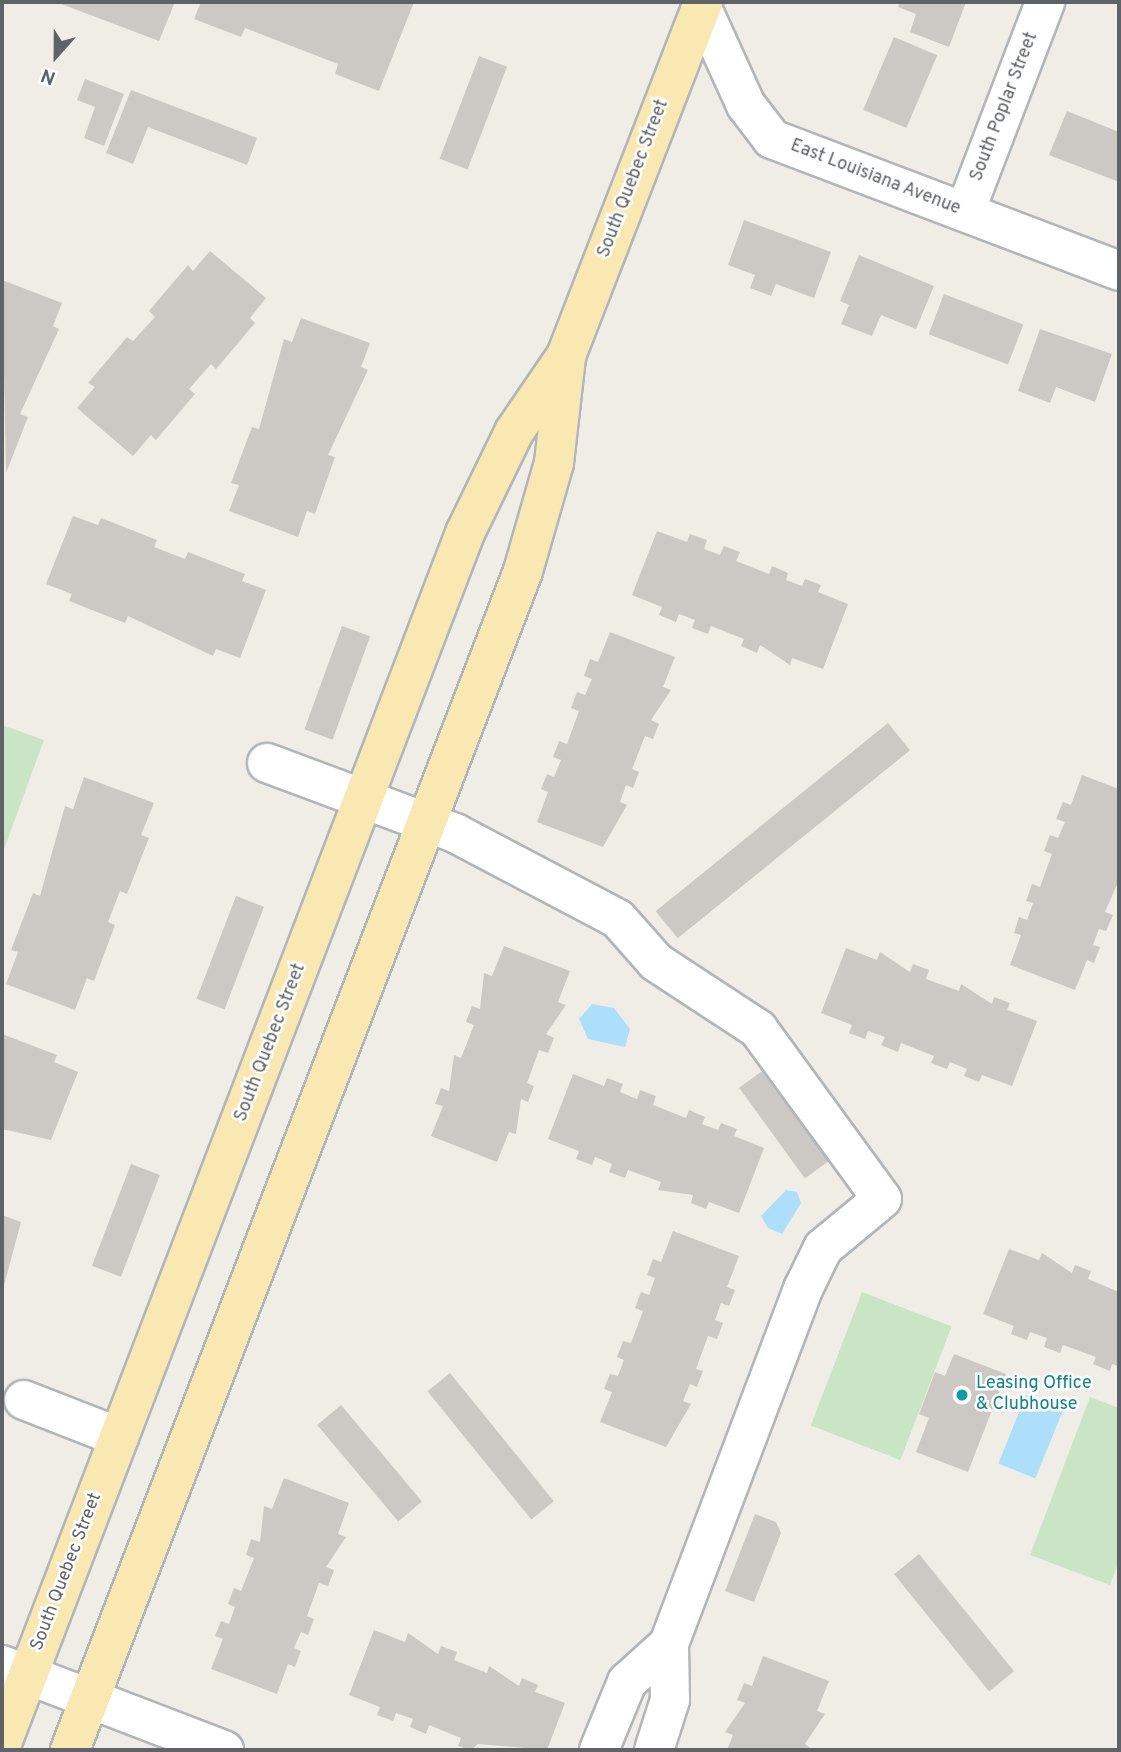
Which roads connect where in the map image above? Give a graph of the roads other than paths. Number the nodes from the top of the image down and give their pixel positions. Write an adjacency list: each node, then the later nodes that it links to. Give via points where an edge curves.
1 (1045, 2): 3 (street, South Poplar Street)
2 (702, 4): 3 (street, East Louisiana Avenue, via 746,105 772,139); 5 (main road, South Quebec Street)
3 (965, 212): 4 (street, East Louisiana Avenue)
4 (1119, 271)
5 (566, 356): 7 (main road, South Quebec Street, via 483,492); 8 (main road, South Quebec Street, via 541,519)
6 (267, 763): 7 (street)
7 (365, 798): 8 (street); 10 (main road, South Quebec Street)
8 (425, 821): 11 (street, via 618,919 656,962 751,1023 882,1199 829,1243 814,1263); 13 (main road, South Quebec Street)
9 (24, 1400): 10 (street)
10 (119, 1437): 12 (main road, South Quebec Street)
11 (668, 1644): 17 (street, via 628,1682); 18 (street, via 670,1700)
12 (15, 1670): 13 (street); 14 (main road, South Quebec Street)
13 (89, 1699): 15 (main road, South Quebec Street); 16 (street)
14 (2, 1743)
15 (70, 1750)
16 (224, 1750)
17 (599, 1750)
18 (654, 1750)

